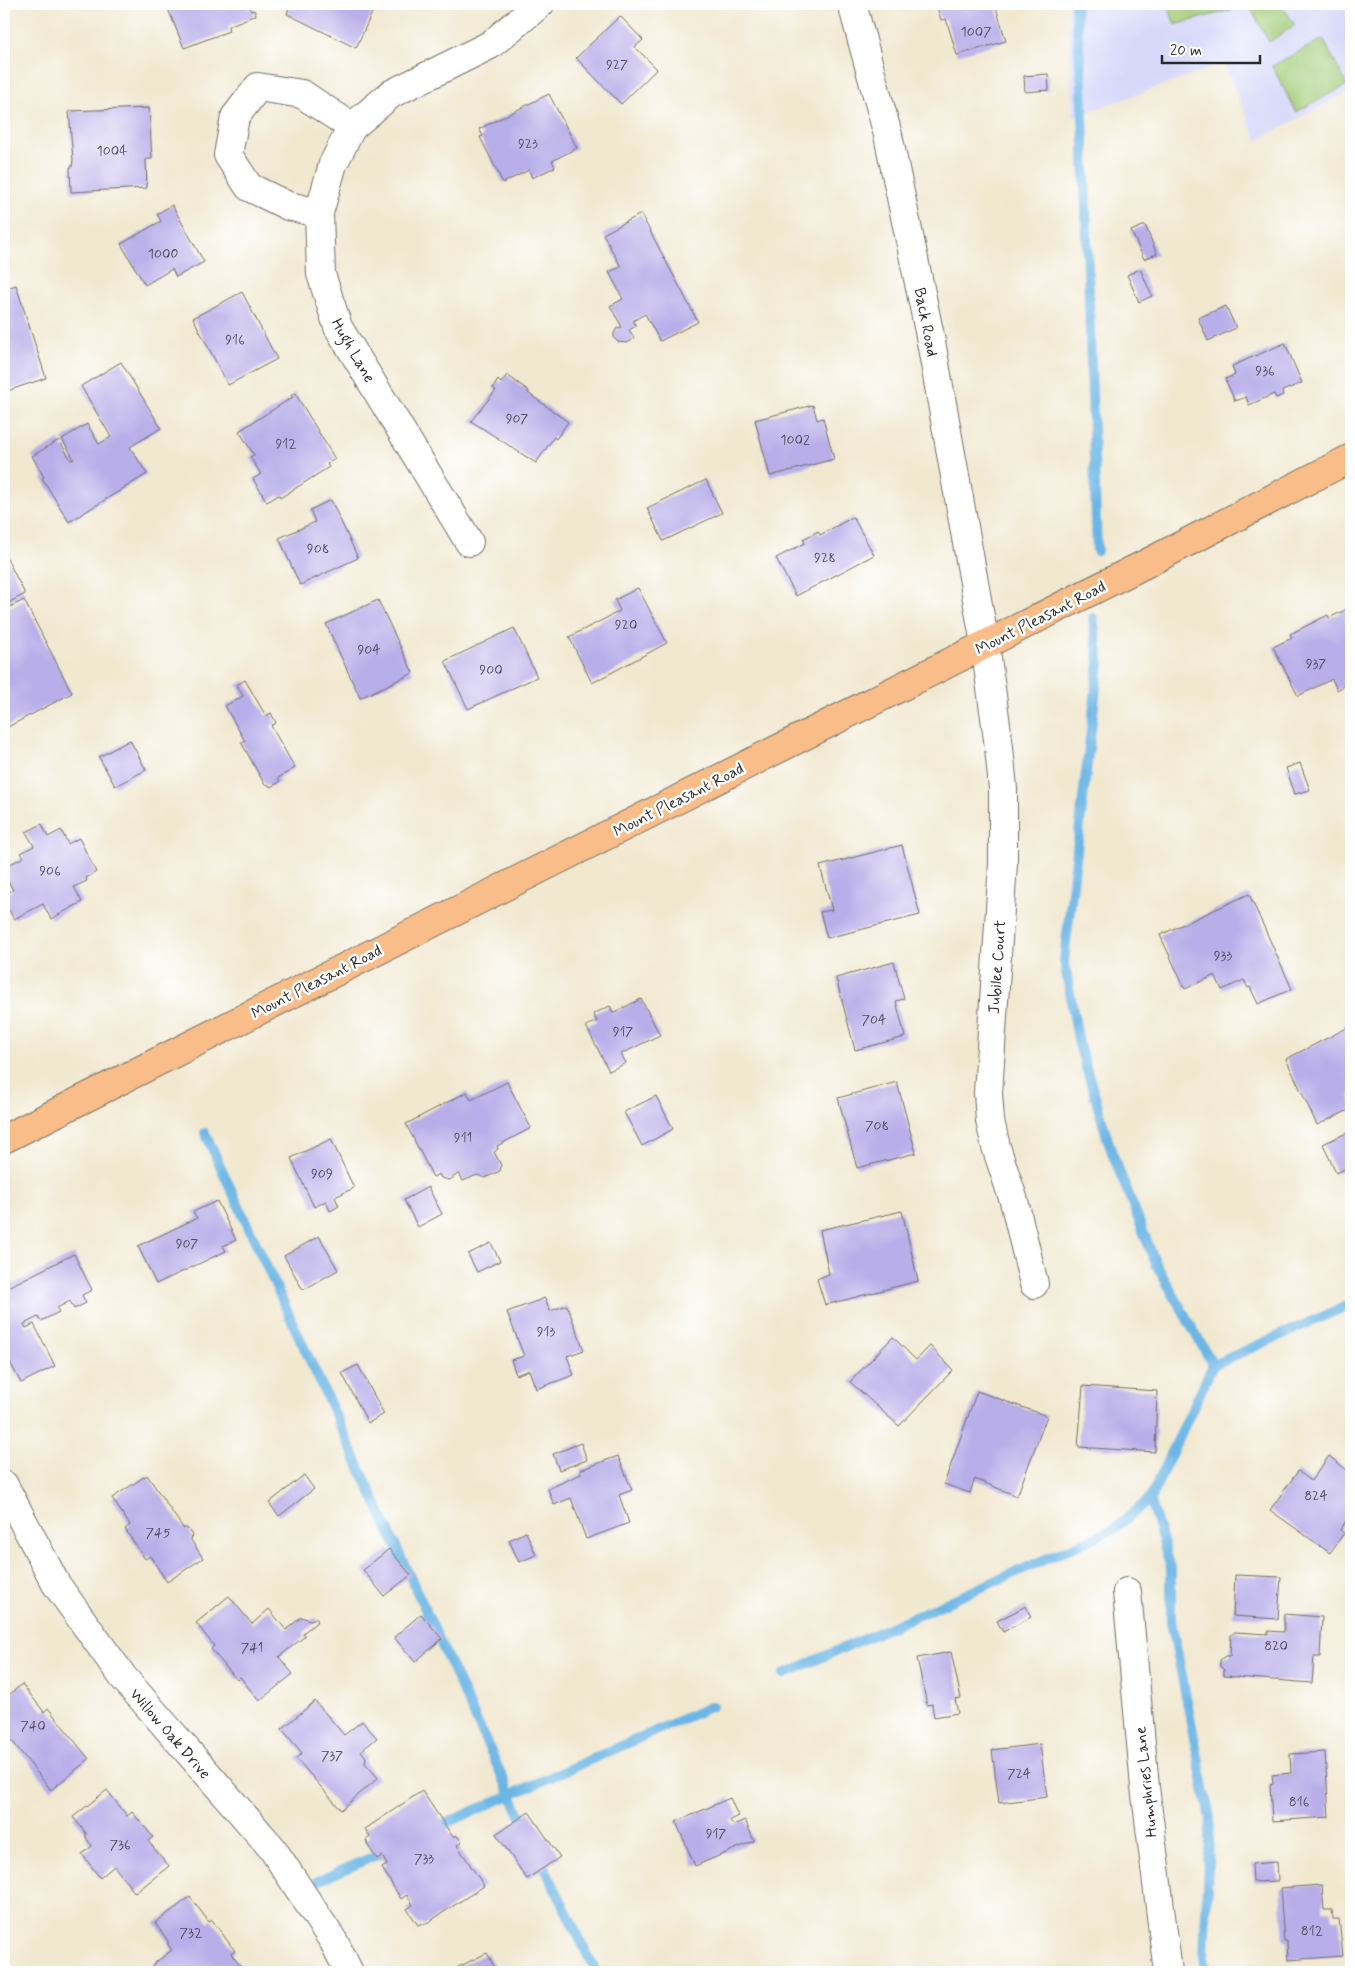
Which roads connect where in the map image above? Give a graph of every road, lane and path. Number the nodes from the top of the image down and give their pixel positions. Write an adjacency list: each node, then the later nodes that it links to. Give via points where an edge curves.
1 (540, 4): 3 (street, Hugh Lane, via 490,45 391,94)
2 (852, 4): 7 (street, Back Road, via 888,135 930,336)
3 (352, 126): 4 (street, Hugh Lane, via 333,164); 4 (street, via 302,94 258,87 234,117 228,155 248,187 288,206)
4 (319, 213): 6 (street, Hugh Lane, via 321,274 338,327)
5 (1351, 458): 7 (highway, Mount Pleasant Road)
6 (469, 542)
7 (985, 644): 8 (highway, Mount Pleasant Road); 9 (street, Jubilee Court, via 1003,789 1003,863 988,1094 990,1121)
8 (4, 1139)
9 (1034, 1284)
10 (4, 1485): 12 (street, Willow Oak Drive, via 56,1584 123,1677 272,1848 334,1942)
11 (1127, 1592): 13 (street, Humphries Lane, via 1143,1768)
12 (349, 1972)
13 (1168, 1972)

